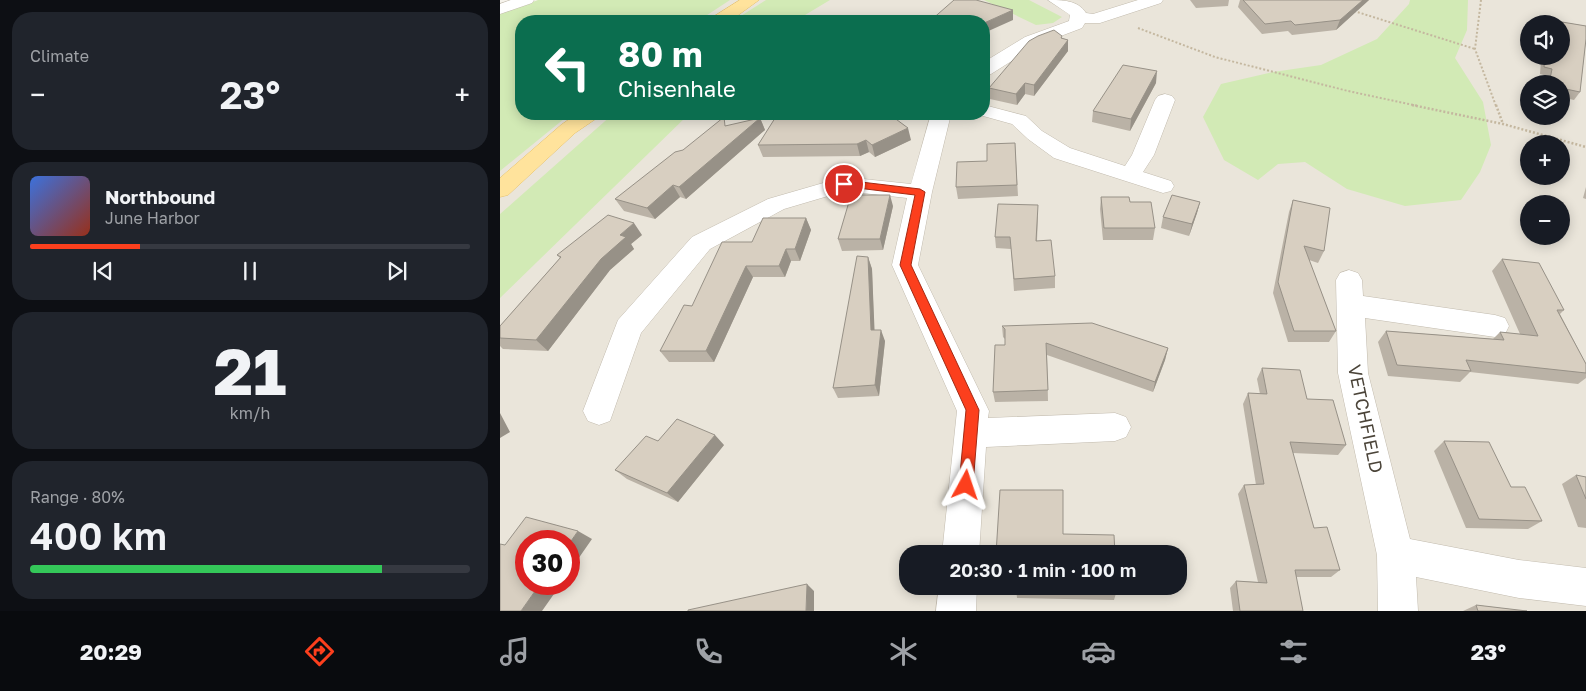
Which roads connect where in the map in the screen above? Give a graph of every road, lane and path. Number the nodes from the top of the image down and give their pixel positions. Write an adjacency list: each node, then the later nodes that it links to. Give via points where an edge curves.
1 (526, 0): 6 (street)
2 (751, 0): 8 (main road)
3 (1056, 0): 9 (street, via 1077,12)
4 (1155, 0): 9 (street, via 1094,19)
5 (1481, 0): 11 (path)
6 (500, 9)
7 (1347, 9): 11 (path)
8 (728, 15)
9 (1079, 18): 12 (street, via 1076,24 1031,41)
10 (1134, 27): 17 (path, via 1215,57 1348,91)
11 (1475, 49): 17 (path)
12 (990, 62)
13 (1165, 100): 19 (street, via 1143,155)
14 (990, 113): 19 (street, via 1019,120 1062,153)
15 (581, 120): 21 (main road)
16 (939, 120): 22 (street)
17 (1503, 124): 18 (path)
18 (1586, 147)
19 (1130, 175): 20 (street)
20 (1163, 186)
21 (500, 190)
22 (920, 192): 24 (street, via 844,184 776,204 701,243 628,328); 26 (street, via 905,265 973,410)
23 (1495, 326): 28 (street, VETCHFIELD, via 1350,292 1353,373)
24 (600, 411)
25 (1115, 427): 26 (street)
26 (971, 433): 27 (street)
27 (961, 545)
28 (1396, 555): 29 (street, via 1519,579); 32 (street, VETCHFIELD)
29 (1586, 587)
30 (957, 595): 31 (street)
31 (956, 611)
32 (1398, 611)

